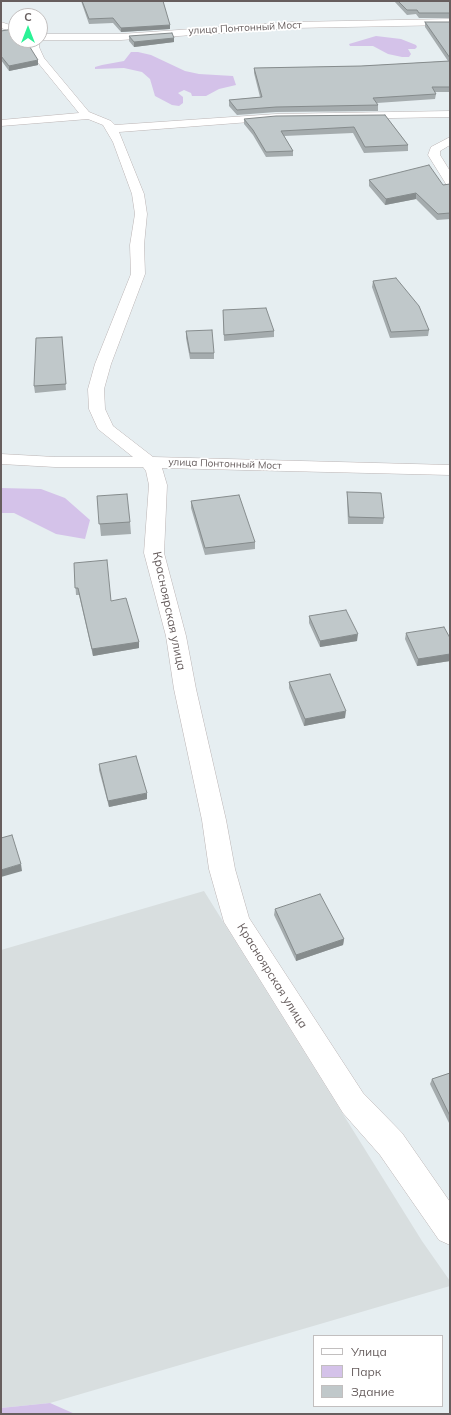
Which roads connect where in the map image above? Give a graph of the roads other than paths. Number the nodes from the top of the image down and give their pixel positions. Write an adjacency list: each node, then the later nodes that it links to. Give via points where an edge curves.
1 (450, 22): 2 (street, улица Понтонный Мост, via 293,25 121,37)
2 (48, 37)
3 (34, 48): 5 (street, via 40,59)
4 (450, 114): 7 (street, via 276,117)
5 (88, 116): 6 (street); 7 (street, Красноярская улица, via 99,118)
6 (1, 123)
7 (112, 129): 11 (street, Красноярская улица, via 132,173 138,194 141,214 137,245 138,274 103,364 96,389 97,409 106,429)
8 (450, 140): 9 (street, via 435,149 434,154)
9 (450, 181)
10 (1, 459): 11 (street, улица Понтонный Мост)
11 (148, 462): 12 (street, улица Понтонный Мост); 13 (street, Красноярская улица, via 155,470 158,485 154,553 176,636 222,869 238,922 353,1104 391,1144)
12 (450, 470)
13 (450, 1229)

